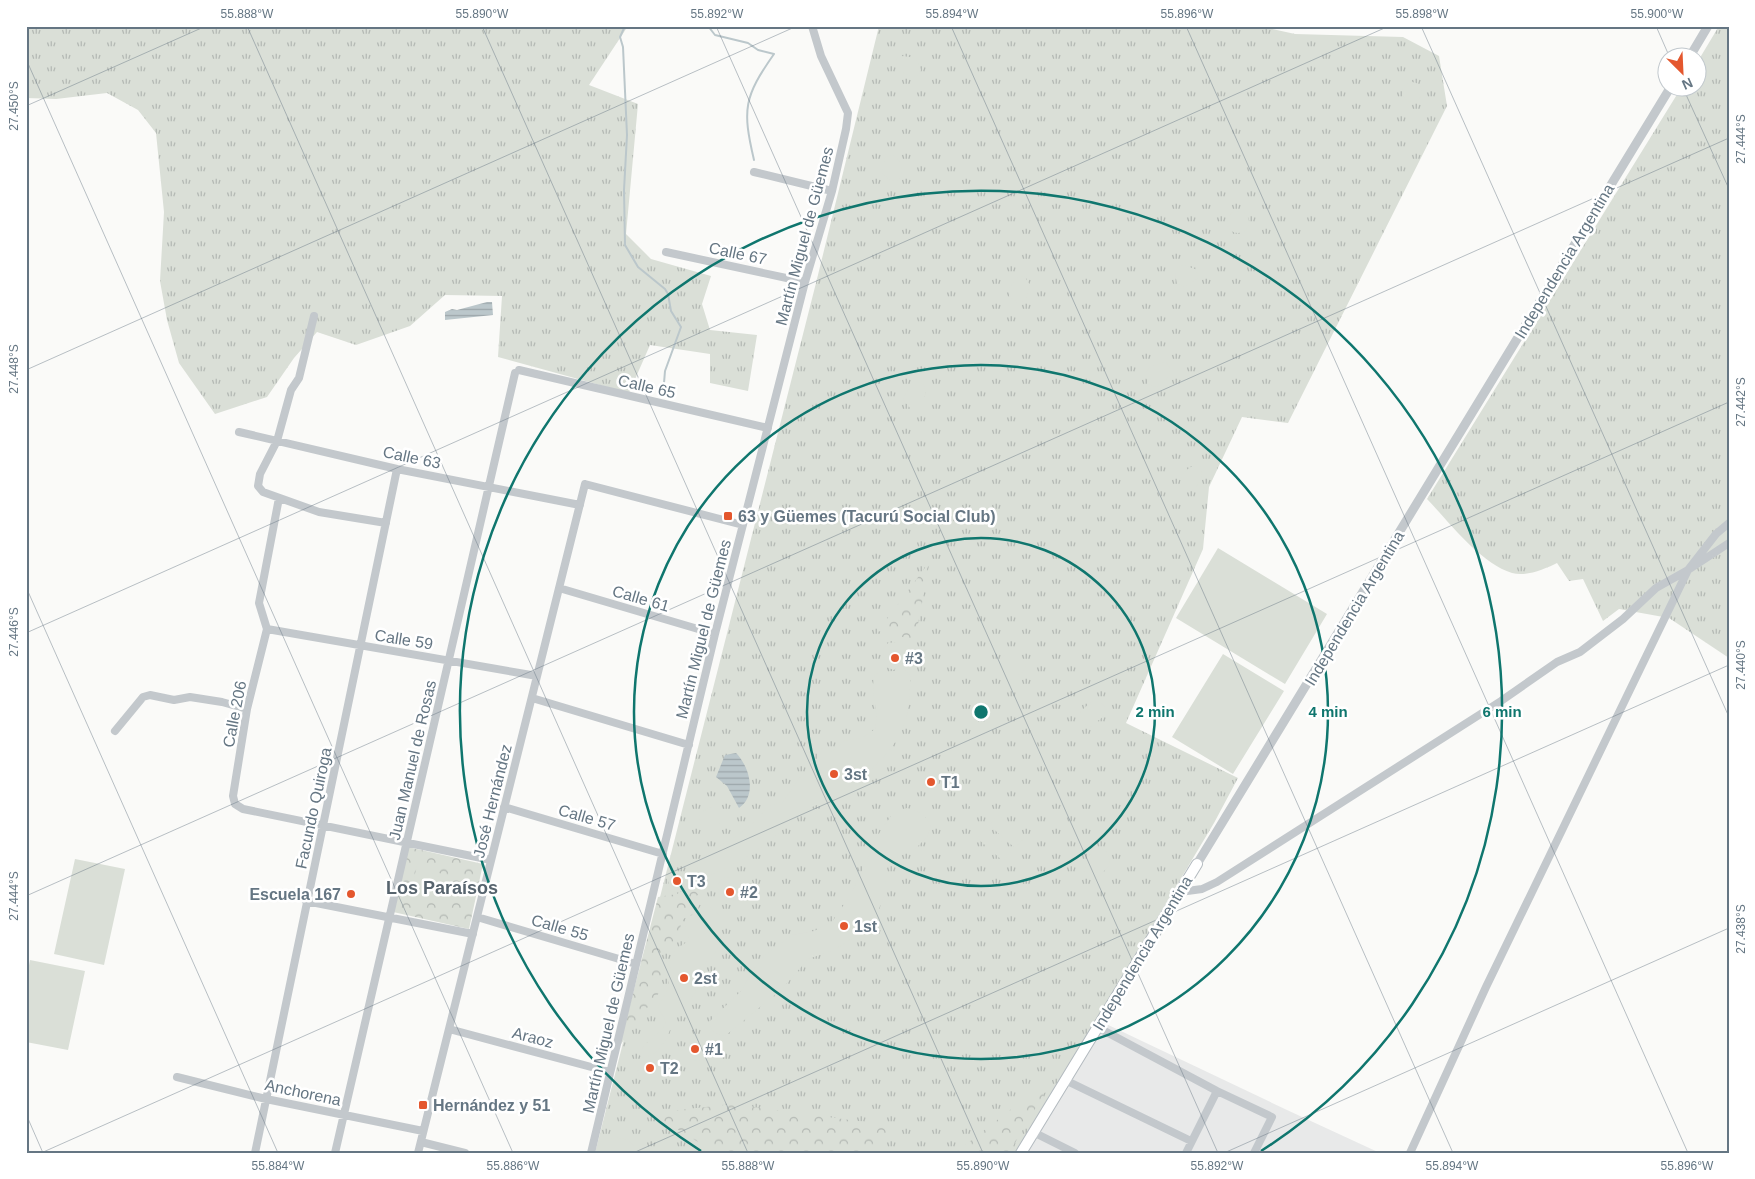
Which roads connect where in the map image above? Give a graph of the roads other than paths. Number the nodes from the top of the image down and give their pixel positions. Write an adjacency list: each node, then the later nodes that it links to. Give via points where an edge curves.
1 (812, 26): 6 (street, Martín Miguel de Güemes, via 820,56 848,113)
2 (1708, 26): 3 (street)
3 (1695, 48)
4 (1664, 98): 38 (street, Independencia Argentina)
5 (754, 172): 6 (street)
6 (832, 191): 8 (street, Martín Miguel de Güemes)
7 (666, 252): 8 (street, Calle 67)
8 (805, 282): 11 (street, Martín Miguel de Güemes)
9 (314, 316): 13 (street, via 299,378 291,390)
10 (517, 371): 11 (street, Calle 65); 15 (street, Juan Manuel de Rosas)
11 (768, 428): 20 (street, Martín Miguel de Güemes)
12 (239, 432): 13 (street, Calle 63)
13 (276, 440): 14 (street, Calle 63); 16 (street, via 260,474 258,486 262,492)
14 (397, 469): 15 (street, Calle 63); 18 (street, Facundo Quiroga)
15 (489, 488): 17 (street, Calle 63); 27 (street, Juan Manuel de Rosas)
16 (279, 498): 18 (street, via 319,512); 24 (street, via 259,604)
17 (580, 505): 20 (street, José Hernández, via 586,484); 23 (street, José Hernández)
18 (386, 523): 26 (street, Facundo Quiroga)
19 (1729, 523): 22 (street, via 1716,534)
20 (743, 525): 25 (street, Martín Miguel de Güemes)
21 (1729, 543): 22 (street)
22 (1688, 570): 39 (street, via 1656,588 1580,652 1557,662 1300,830 1217,882 1202,889); 66 (street, via 1486,987)
23 (559, 588): 25 (street, Calle 61); 28 (street, José Hernández)
24 (266, 629): 26 (street, Calle 59); 30 (street, Calle 206)
25 (715, 634): 32 (street, Martín Miguel de Güemes)
26 (361, 646): 27 (street, Calle 59); 34 (street, Facundo Quiroga)
27 (449, 660): 28 (street, Calle 59); 35 (street, Juan Manuel de Rosas)
28 (537, 676): 29 (street, José Hernández)
29 (532, 698): 32 (street); 33 (street, José Hernández)
30 (247, 709): 31 (street, via 190,697 174,700 150,695 144,697); 34 (street, Calle 206, via 233,796 235,804)
31 (115, 731)
32 (689, 745): 36 (street, Martín Miguel de Güemes)
33 (504, 807): 36 (street, Calle 57); 37 (street, José Hernández)
34 (324, 825): 35 (street); 40 (street, Facundo Quiroga)
35 (407, 843): 37 (street); 42 (street, Juan Manuel de Rosas)
36 (662, 854): 44 (street, Martín Miguel de Güemes)
37 (491, 860): 41 (street, José Hernández)
38 (1197, 864): 39 (main road, Independencia Argentina)
39 (1180, 892): 45 (main road, Independencia Argentina)
40 (306, 901): 42 (street); 51 (street, Facundo Quiroga)
41 (477, 917): 43 (street, José Hernández); 44 (street, Calle 55)
42 (389, 918): 43 (street); 52 (street, Juan Manuel de Rosas)
43 (473, 934): 46 (street, José Hernández)
44 (636, 964): 47 (street, Martín Miguel de Güemes)
45 (1097, 1027): 49 (main road, Independencia Argentina); 50 (street)
46 (449, 1029): 47 (street, Araoz); 53 (street, José Hernández)
47 (610, 1072): 61 (street, Martín Miguel de Güemes)
48 (177, 1077): 51 (street, Anchorena)
49 (1065, 1080): 54 (main road, Independencia Argentina); 55 (street)
50 (1217, 1091): 55 (street); 65 (street, via 1272,1117)
51 (266, 1099): 52 (street, Anchorena); 57 (street, Facundo Quiroga)
52 (344, 1115): 53 (street, Anchorena); 58 (street, Juan Manuel de Rosas)
53 (423, 1131): 56 (street, José Hernández)
54 (1034, 1132): 62 (main road, Independencia Argentina); 63 (street)
55 (1191, 1140): 64 (street)
56 (421, 1142): 59 (street, José Hernández); 60 (street)
57 (255, 1153)
58 (335, 1153)
59 (418, 1153)
60 (464, 1153)
61 (591, 1153)
62 (1021, 1153)
63 (1075, 1153)
64 (1186, 1153)
65 (1254, 1153)
66 (1410, 1153)

